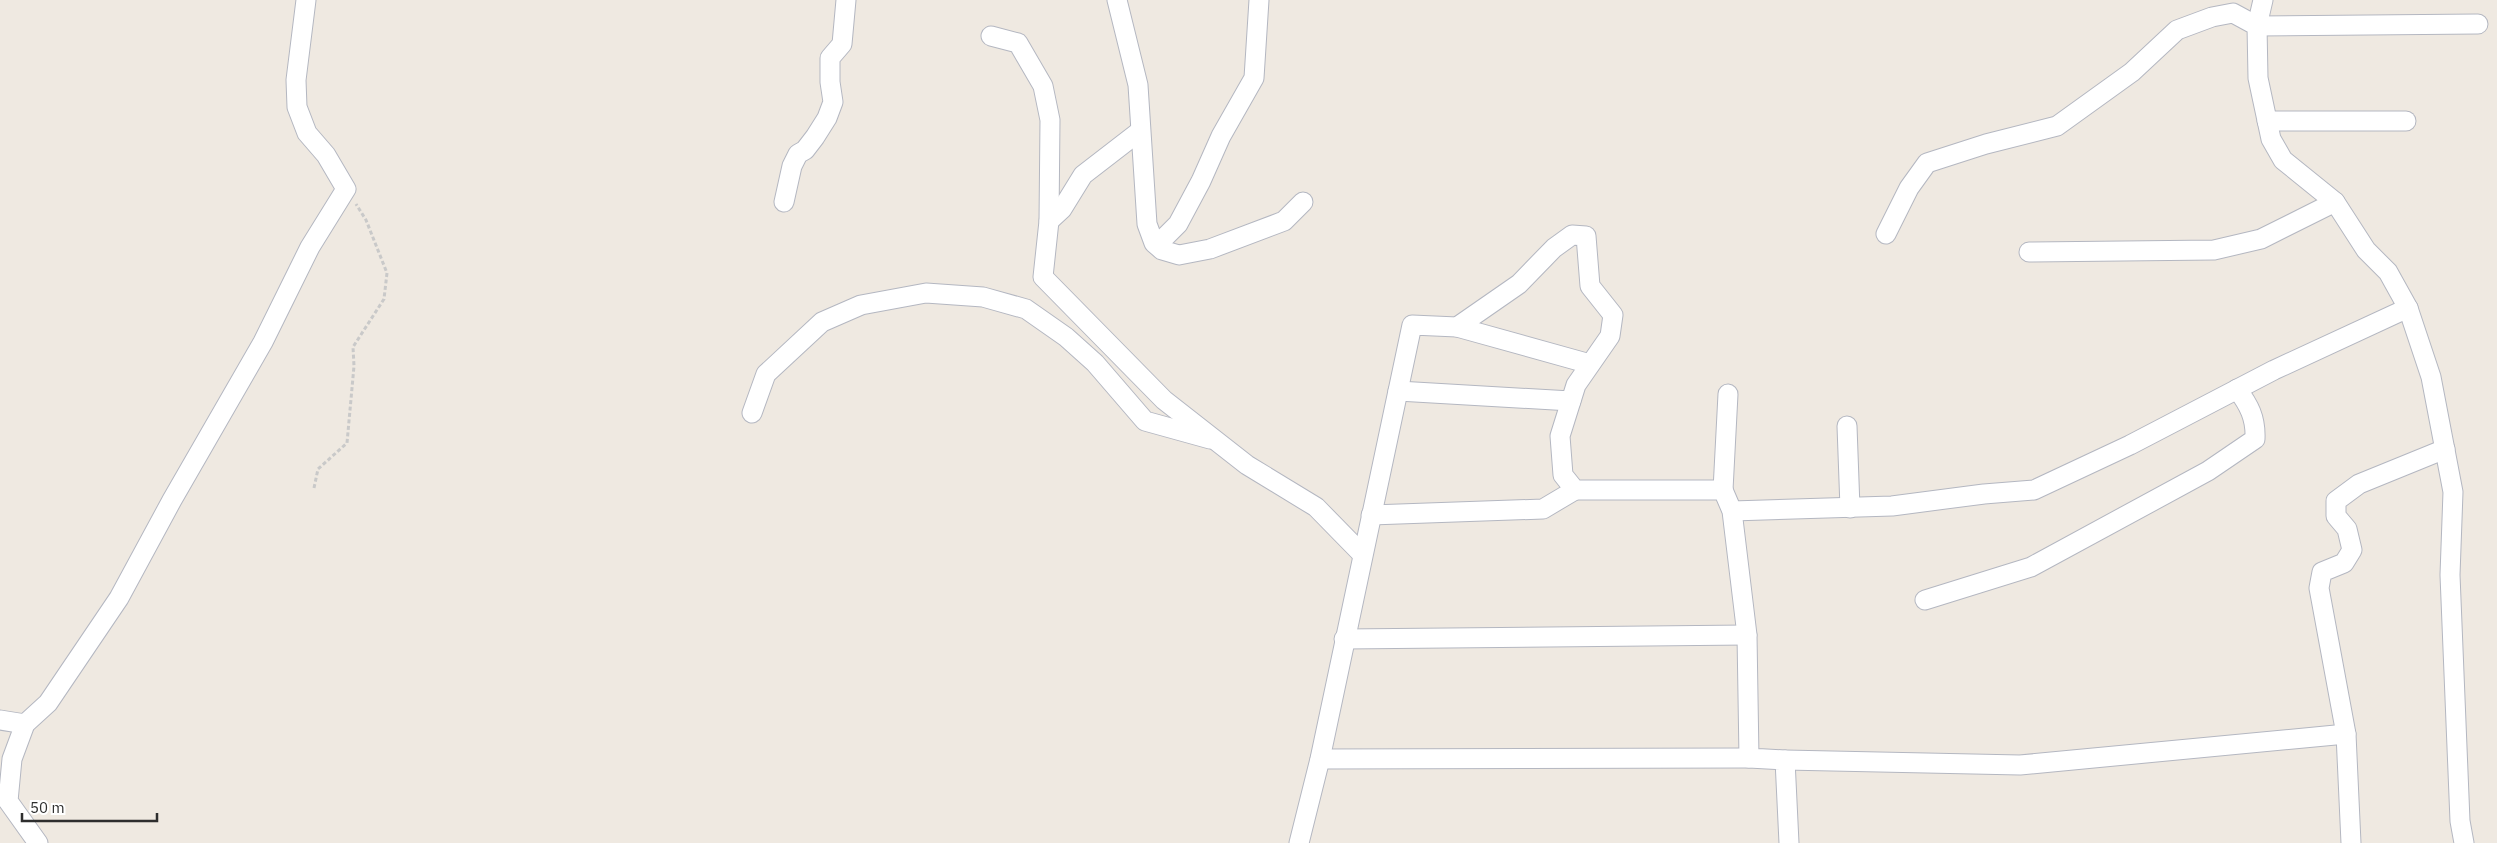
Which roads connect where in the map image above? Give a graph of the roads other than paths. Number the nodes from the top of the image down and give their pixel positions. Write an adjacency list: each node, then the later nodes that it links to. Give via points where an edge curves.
1 (306, 0): 40 (street, via 296,80 297,107 307,133 326,155 346,189 310,247 263,342 119,598 48,703)
2 (846, 0): 12 (street, via 842,44 830,58 833,102 815,137 795,160)
3 (1117, 0): 11 (street, via 1138,85)
4 (1259, 0): 17 (street, via 1254,78 1178,224)
5 (2263, 0): 7 (street)
6 (2478, 24): 7 (street)
7 (2257, 26): 9 (street, via 2258,78); 16 (street, via 2233,13 2177,30 2132,72 2057,126 1927,163 1909,188)
8 (991, 36): 15 (street, via 1018,43 1042,86 1050,120)
9 (2267, 121): 10 (street); 14 (street, via 2271,139 2283,160)
10 (2406, 121)
11 (1140, 131): 15 (street, via 1083,176 1062,209); 17 (street, via 1147,224)
12 (784, 202)
13 (1302, 202): 17 (street, via 1284,221 1210,249 1179,255)
14 (2335, 202): 18 (street, via 2261,239 2214,250); 19 (street, via 2366,250 2388,272)
15 (1049, 220): 28 (street, via 1043,277 1164,400)
16 (1886, 234)
17 (1157, 245)
18 (2029, 252)
19 (2408, 308): 22 (street); 29 (street, via 2431,377)
20 (1457, 327): 21 (street); 21 (street, via 1519,284 1554,248 1572,235 1586,236 1590,286 1612,315 1610,336); 23 (street, via 1412,325)
21 (1590, 364): 25 (street)
22 (2237, 389): 32 (street, via 2034,490); 36 (street, via 2248,403 2256,423 2255,438 2208,471 2031,567)
23 (1398, 391): 25 (street); 34 (street)
24 (1728, 394): 31 (street)
25 (1571, 401): 30 (street, via 1560,436 1563,475)
26 (752, 413): 28 (street, via 766,374 822,322 861,305 926,293 983,297 1026,309 1095,362 1145,421)
27 (1847, 426): 32 (street)
28 (1216, 441): 35 (street, via 1246,465 1316,507)
29 (2445, 449): 41 (street, via 2359,484 2336,501 2336,516 2347,529 2352,550 2344,563 2322,572 2319,588); 49 (street, via 2452,492 2450,575 2460,822)
30 (1575, 490): 31 (street); 34 (street, via 1543,509)
31 (1723, 490): 33 (street)
32 (1850, 508): 33 (street)
33 (1732, 510): 37 (street)
34 (1371, 515): 35 (street)
35 (1362, 554): 38 (street)
36 (1925, 600)
37 (1747, 635): 38 (street); 42 (street)
38 (1344, 639): 43 (street)
39 (0, 720): 40 (street)
40 (25, 724): 45 (street, via 12,759 8,801)
41 (2346, 734): 44 (street, via 2020,765); 48 (street)
42 (1749, 758): 43 (street); 44 (street)
43 (1320, 759): 46 (street)
44 (1785, 760): 47 (street)
45 (38, 843)
46 (1299, 843)
47 (1789, 843)
48 (2351, 843)
49 (2464, 843)

